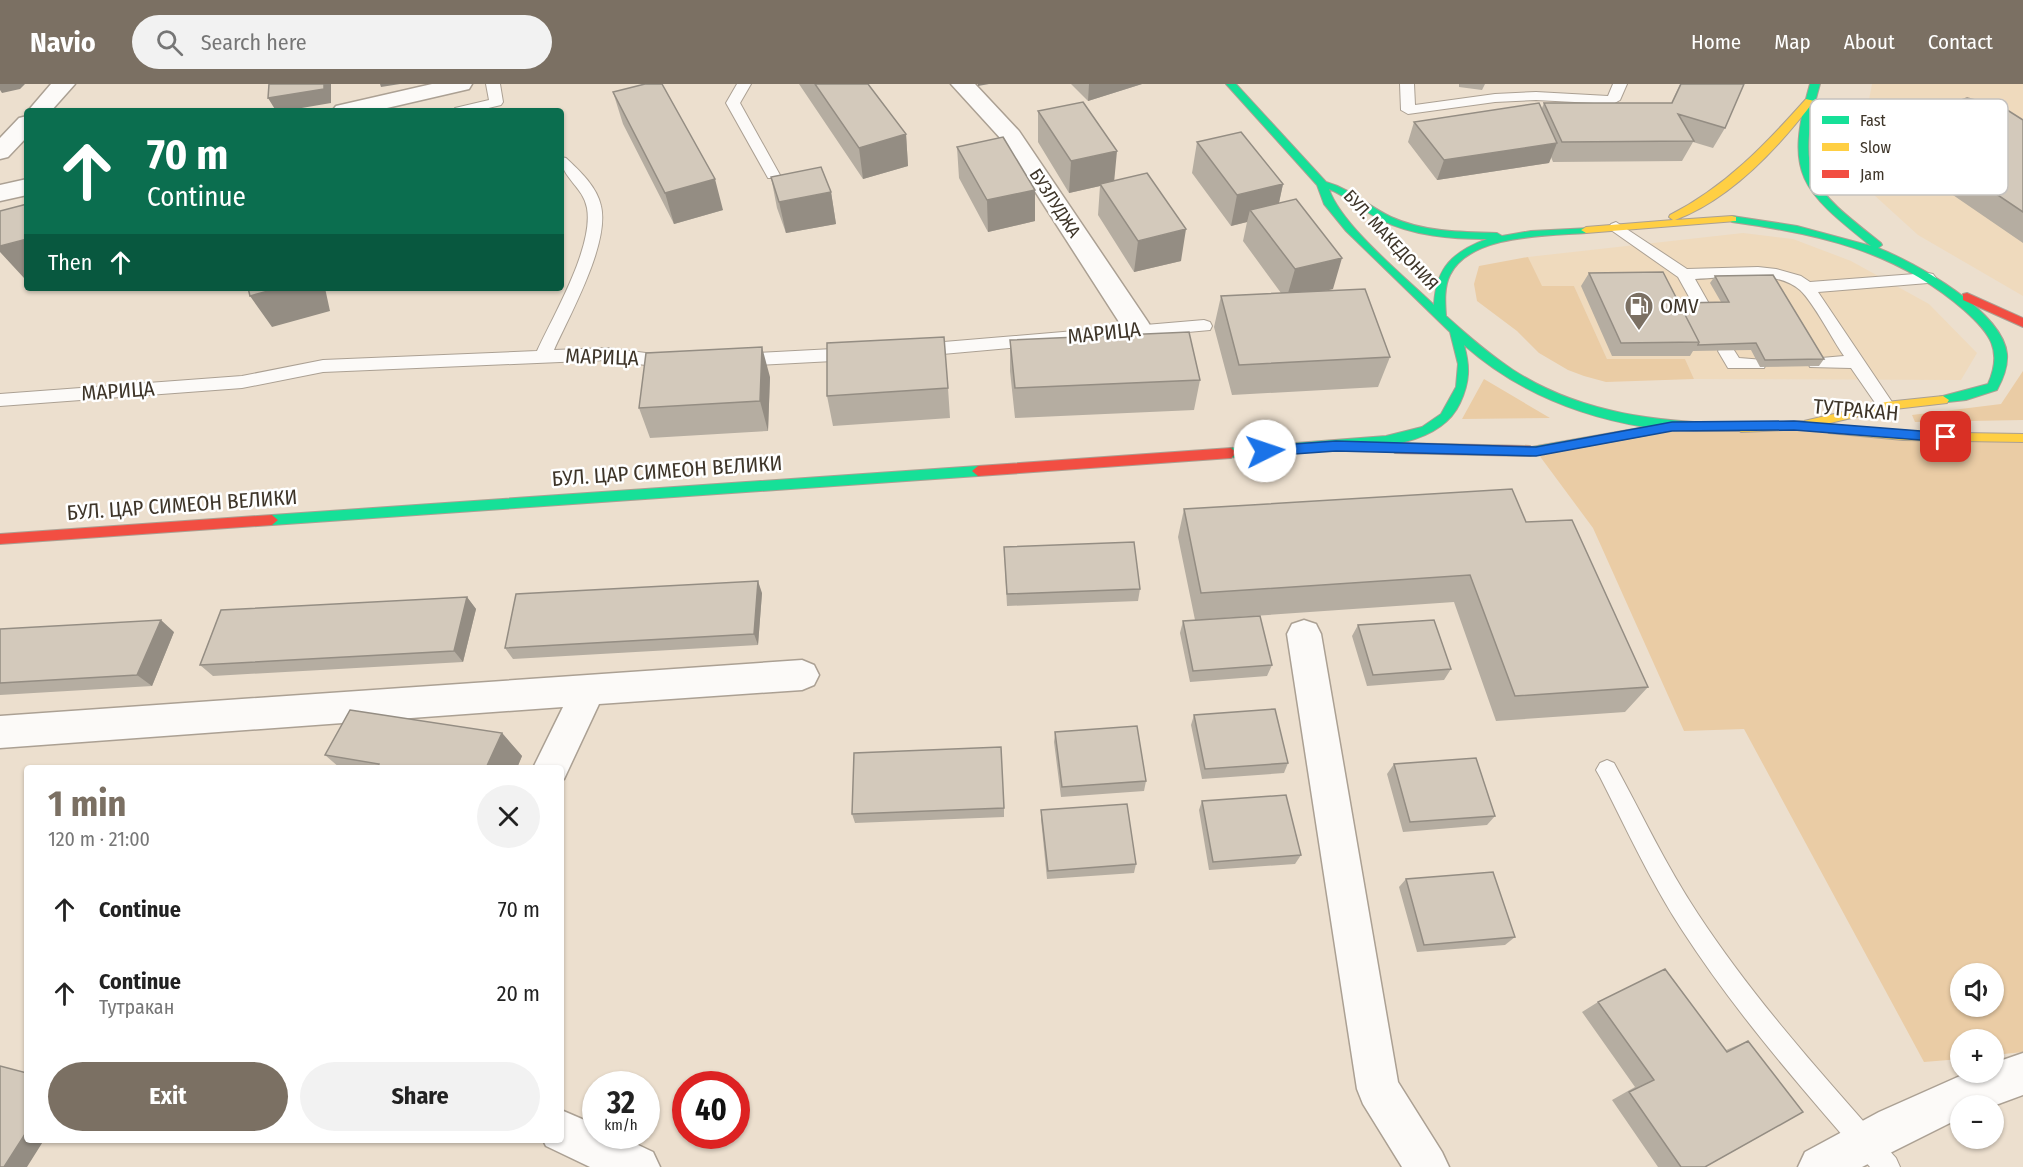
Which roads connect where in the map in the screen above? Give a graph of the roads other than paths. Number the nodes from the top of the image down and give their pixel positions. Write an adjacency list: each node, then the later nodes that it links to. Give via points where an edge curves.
1 (64, 84): 12 (street)
2 (461, 84): 13 (street)
3 (493, 84): 11 (lane)
4 (744, 84): 17 (lane, via 733,103)
5 (962, 84): 35 (street, БУЗЛУДЖА, via 1011,136)
6 (1231, 84): 19 (street, БУЛ. МАКЕДОНИЯ)
7 (1407, 84): 8 (lane, via 1408,110 1495,98 1613,100)
8 (1620, 84)
9 (1815, 84): 10 (street)
10 (1809, 101): 18 (street, via 1803,155); 23 (street, via 1771,146 1713,199)
11 (499, 107)
12 (41, 108)
13 (357, 108)
14 (21, 120): 15 (street)
15 (0, 152)
16 (564, 164): 40 (lane, via 582,180 596,212 589,252)
17 (773, 175)
18 (1810, 181)
19 (1322, 183): 25 (street, БУЛ. МАКЕДОНИЯ, via 1347,192 1389,220 1422,232); 32 (street, БУЛ. МАКЕДОНИЯ, via 1329,204 1350,229)
20 (24, 188): 21 (street)
21 (0, 193)
22 (1819, 195): 26 (street)
23 (1657, 224): 24 (street); 26 (street, via 1732,219 1765,222 1846,242)
24 (1616, 227): 25 (street); 27 (lane)
25 (1510, 236): 32 (street, via 1478,247 1448,266 1439,295)
26 (1897, 261): 28 (street)
27 (1684, 274): 29 (lane, via 1776,274); 31 (lane)
28 (1928, 278): 29 (lane); 30 (street)
29 (1807, 288): 43 (lane)
30 (1948, 289): 33 (street); 47 (street, via 1992,332 2003,352 1993,387 1970,397)
31 (1704, 309)
32 (1440, 317): 36 (street, БУЛ. МАКЕДОНИЯ)
33 (2023, 322)
34 (1204, 326): 35 (lane, МАРИЦА)
35 (1138, 329): 37 (lane, МАРИЦА)
36 (1455, 332): 48 (street, БУЛ. МАКЕДОНИЯ, via 1537,390 1574,408); 51 (street, БУЛ. ЦАР СИМЕОН ВЕЛИКИ, via 1464,363 1462,389 1439,423 1417,435)
37 (898, 351)
38 (1726, 351): 45 (lane, via 1734,364)
39 (862, 353): 41 (lane)
40 (543, 356): 42 (lane, МАРИЦА, via 608,354); 46 (lane, МАРИЦА, via 323,366 242,382)
41 (720, 361)
42 (687, 362)
43 (1856, 362): 44 (lane); 47 (lane)
44 (1816, 363)
45 (1758, 364)
46 (0, 400)
47 (1886, 406): 49 (street)
48 (1672, 426): 49 (street); 51 (street, БУЛ. ЦАР СИМЕОН ВЕЛИКИ, via 1536,451)
49 (1794, 426): 50 (street, ТУТРАКАН, via 1903,436)
50 (2023, 438)
51 (1336, 446): 52 (street, БУЛ. ЦАР СИМЕОН ВЕЛИКИ)
52 (0, 539)
53 (1305, 634): 63 (street, via 1378,1089)
54 (802, 675): 55 (street)
55 (588, 691): 56 (street); 57 (street)
56 (0, 732)
57 (552, 765)
58 (1607, 770): 61 (lane, via 1666,883 1712,953 1778,1043)
59 (2023, 1074): 61 (street, via 1977,1089)
60 (564, 1132): 62 (street)
61 (1875, 1154): 64 (street)
62 (638, 1167)
63 (1427, 1167)
64 (1820, 1167)

